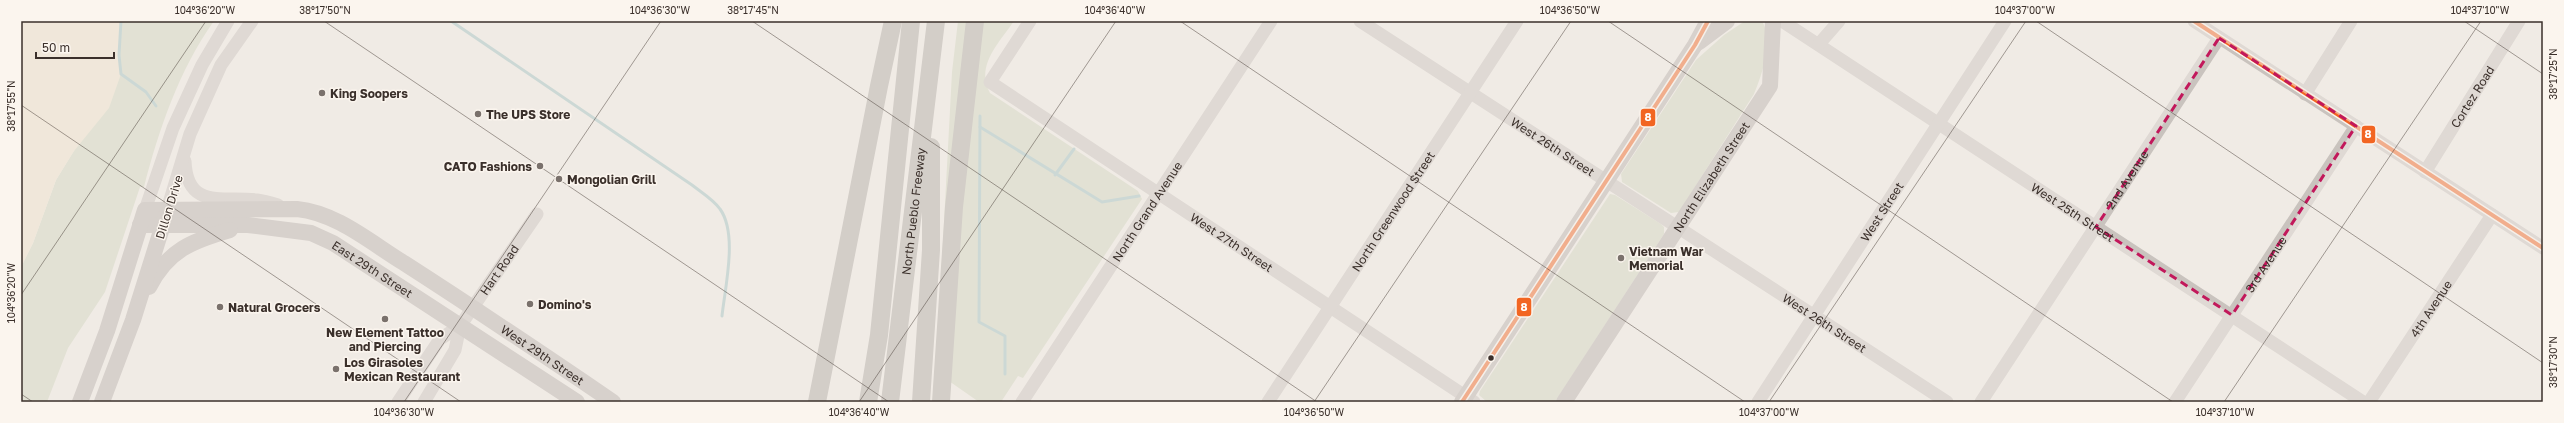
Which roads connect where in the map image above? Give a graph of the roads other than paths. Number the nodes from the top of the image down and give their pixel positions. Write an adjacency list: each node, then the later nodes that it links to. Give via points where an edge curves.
1 (228, 21): 36 (street, Dillon Drive, via 202,65 173,128)
2 (252, 21): 28 (street, Dillon Drive, via 221,65 190,134)
3 (894, 21): 48 (highway)
4 (911, 21): 58 (highway, North Pueblo Freeway, via 879,334)
5 (936, 21): 23 (highway, North Pueblo Freeway)
6 (975, 21): 61 (highway, via 954,207)
7 (1030, 21): 31 (street, West 27th Street, via 990,82)
8 (1271, 21): 31 (street, North Grand Avenue)
9 (1360, 21): 24 (street, West 26th Street)
10 (1517, 21): 24 (street, North Greenwood Street)
11 (1708, 21): 22 (main road)
12 (1727, 21): 22 (main road)
13 (1773, 21): 38 (main road, North Elizabeth Street, via 1770,86)
14 (1782, 21): 21 (street, West 25th Street)
15 (1839, 21): 21 (street)
16 (2005, 21): 26 (street, West Street)
17 (2194, 21): 20 (street)
18 (2351, 21): 25 (street)
19 (2519, 21): 29 (street, Cortez Road)
20 (2219, 38): 25 (street); 39 (street, 2nd Avenue)
21 (1819, 44): 26 (street, West 25th Street)
22 (1695, 45): 30 (main road)
23 (932, 68): 59 (highway, North Pueblo Freeway); 60 (highway, via 931,250)
24 (1470, 92): 30 (street, West 26th Street); 41 (street, North Greenwood Street)
25 (2305, 94): 27 (street)
26 (1940, 124): 39 (street, West 25th Street); 44 (street, West Street)
27 (2356, 126): 29 (street); 43 (street, 3rd Avenue)
28 (185, 154): 32 (street, via 186,176 198,193 218,201 256,200); 35 (street, Dillon Drive)
29 (2425, 172): 34 (street)
30 (1606, 180): 38 (street, West 26th Street); 50 (main road)
31 (1158, 194): 41 (street, West 27th Street); 49 (street, North Grand Avenue)
32 (298, 209): 35 (main road, East 29th Street); 42 (main road, East 29th Street, via 314,210 338,222)
33 (537, 214): 42 (street, Hart Road)
34 (2492, 215): 40 (street); 69 (street, 4th Avenue)
35 (165, 217): 36 (main road, East 29th Street); 37 (main road, East 29th Street); 45 (main road, Dillon Drive)
36 (142, 218): 51 (main road, Dillon Drive, via 107,331)
37 (248, 225): 45 (main road, via 194,240 175,254 156,274); 46 (main road, East 29th Street, via 311,233 328,241)
38 (1678, 227): 44 (street, West 26th Street); 63 (main road, North Elizabeth Street)
39 (2096, 227): 43 (street, West 25th Street); 66 (street, 2nd Avenue)
40 (2543, 248)
41 (1331, 307): 50 (street, West 27th Street); 62 (street, North Greenwood Street)
42 (472, 308): 46 (street, Hart Road); 57 (main road, West 29th Street)
43 (2232, 315): 67 (street, 3rd Avenue); 68 (street, West 25th Street)
44 (1814, 316): 64 (street, West Street); 65 (street, West 26th Street)
45 (133, 320): 52 (main road, Dillon Drive)
46 (460, 326): 47 (street, Hart Road, via 440,339); 55 (street, Hart Road, via 455,350); 56 (main road, East 29th Street)
47 (413, 379): 53 (street, Hart Road); 54 (street)
48 (817, 399)
49 (1028, 400)
50 (1467, 400)
51 (80, 402)
52 (102, 402)
53 (398, 402)
54 (410, 402)
55 (424, 402)
56 (577, 402)
57 (613, 402)
58 (868, 402)
59 (890, 402)
60 (921, 402)
61 (941, 402)
62 (1268, 402)
63 (1564, 402)
64 (1758, 402)
65 (1947, 402)
66 (1981, 402)
67 (2175, 402)
68 (2364, 402)
69 (2369, 402)

